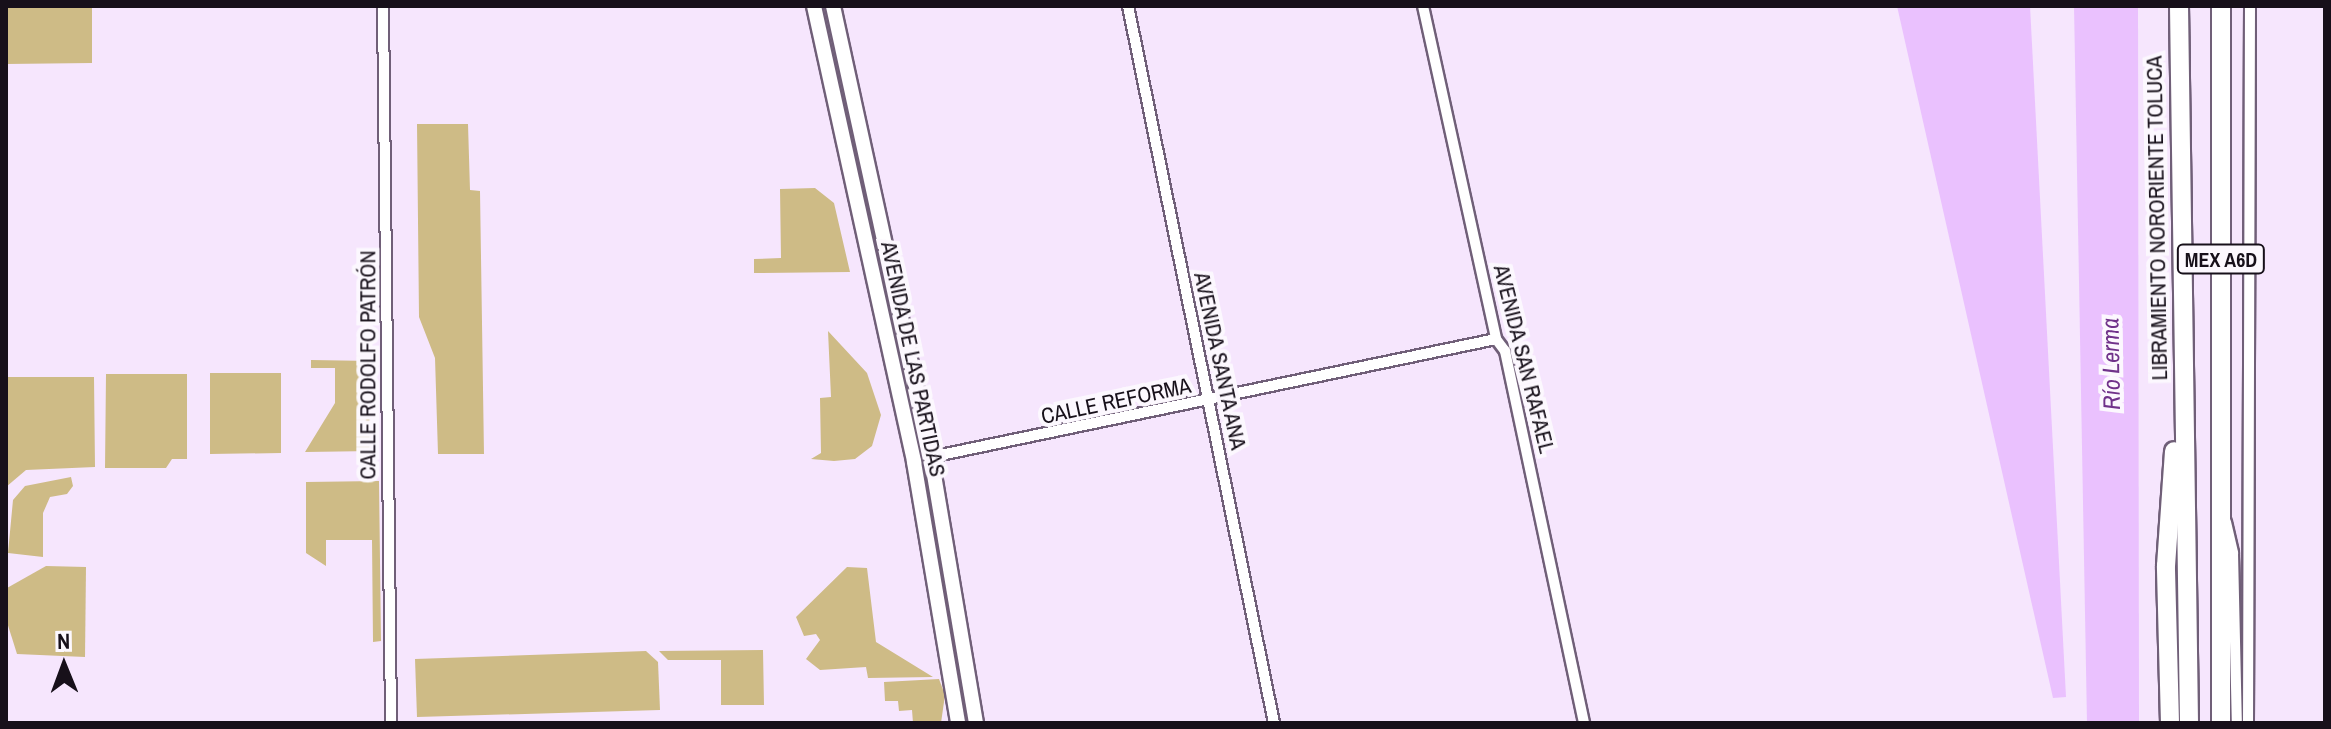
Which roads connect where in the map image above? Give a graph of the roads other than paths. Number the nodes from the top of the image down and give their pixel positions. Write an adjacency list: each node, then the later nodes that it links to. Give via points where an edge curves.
1 (383, 6): 14 (street, CALLE RODOLFO PATRÓN)
2 (814, 6): 15 (main road, AVENIDA DE LAS PARTIDAS, via 914,462)
3 (833, 6): 12 (main road, AVENIDA DE LAS PARTIDAS)
4 (1128, 6): 10 (street, AVENIDA SANTA ANA)
5 (1423, 6): 9 (street, AVENIDA SAN RAFAEL)
6 (2179, 6): 11 (highway, LIBRAMIENTO NORORIENTE TOLUCA / MEX A6D)
7 (2221, 6): 13 (highway, MEX A6D)
8 (2250, 6): 23 (street)
9 (1496, 339): 10 (street, CALLE REFORMA); 18 (street, AVENIDA SAN RAFAEL, via 1505,351)
10 (1208, 402): 12 (street, CALLE REFORMA); 17 (street, AVENIDA SANTA ANA)
11 (2183, 430): 19 (highway, via 2174,450 2167,527); 20 (highway, LIBRAMIENTO NORORIENTE TOLUCA)
12 (931, 457): 16 (main road, AVENIDA DE LAS PARTIDAS)
13 (2222, 511): 21 (highway); 22 (street, via 2233,553)
14 (391, 723)
15 (958, 723)
16 (976, 723)
17 (1274, 723)
18 (1584, 723)
19 (2170, 723)
20 (2189, 723)
21 (2221, 723)
22 (2237, 723)
23 (2248, 723)

